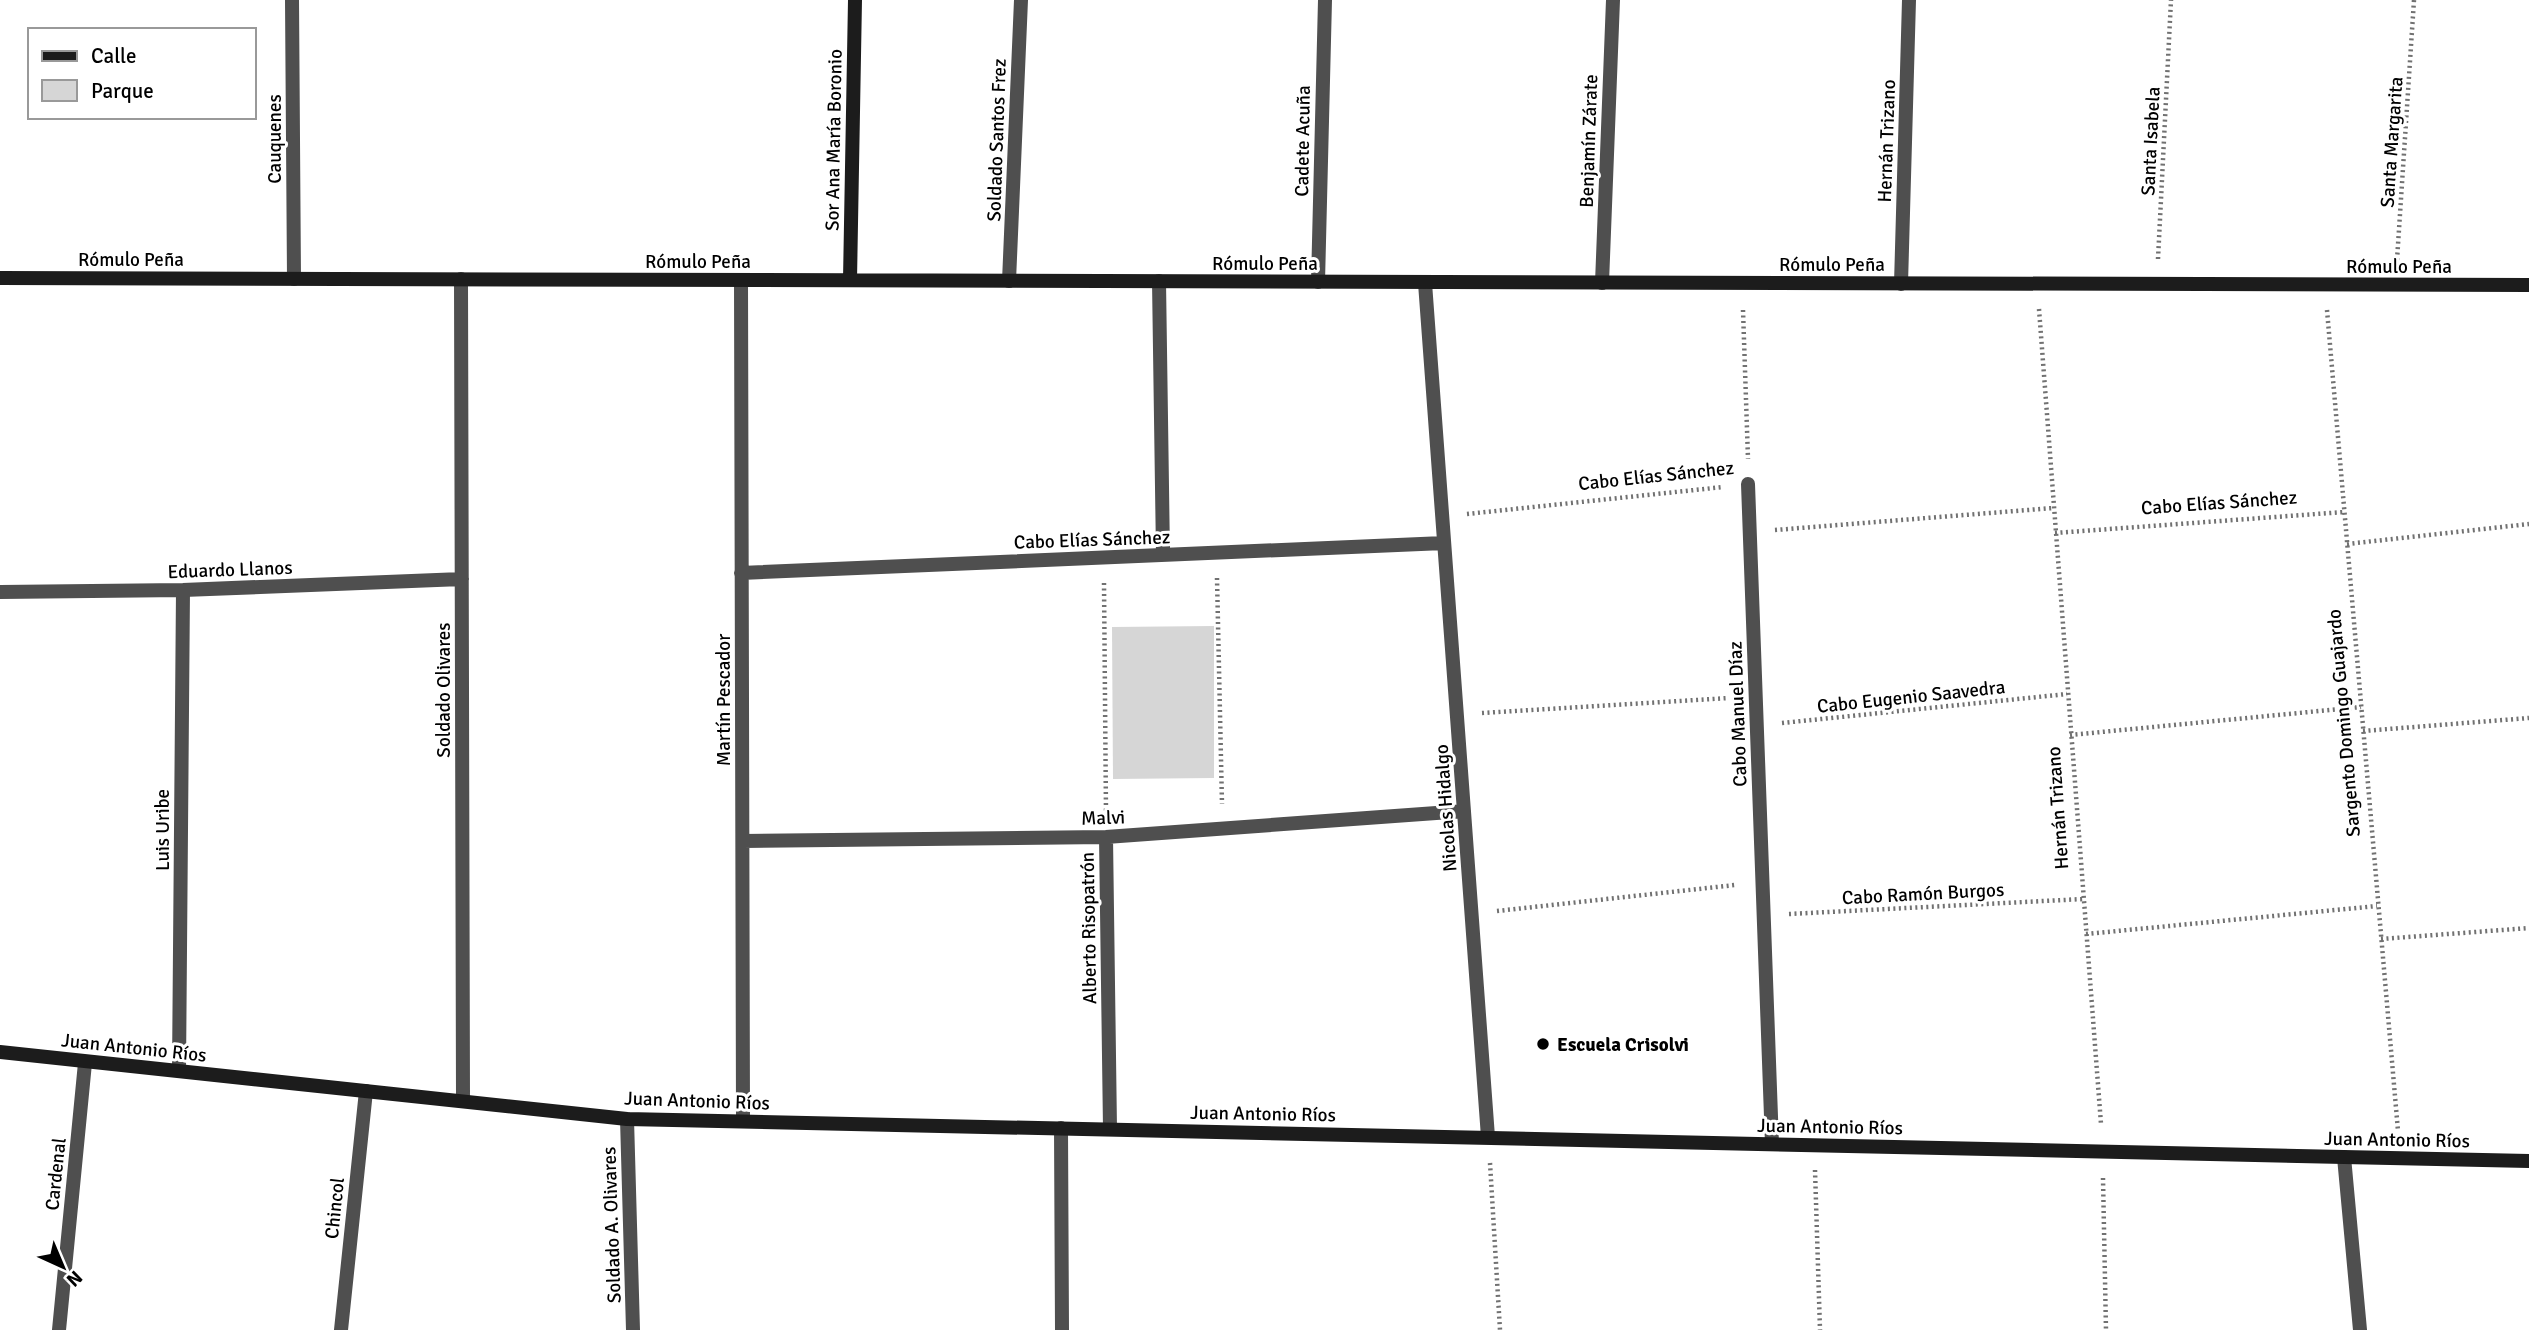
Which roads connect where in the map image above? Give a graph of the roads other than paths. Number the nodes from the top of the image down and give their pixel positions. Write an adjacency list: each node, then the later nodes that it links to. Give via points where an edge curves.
1 (292, 0): 8 (street, Cauquenes)
2 (855, 0): 11 (street, Sor Ana María Boronio)
3 (1021, 0): 12 (street, Soldado Santos Frez)
4 (1325, 0): 14 (street, Cadete Acuña)
5 (1613, 0): 16 (street, Benjamín Zárate)
6 (1909, 0): 17 (street, Hernán Trizano)
7 (0, 278): 8 (street, Rómulo Peña)
8 (294, 279): 9 (street, Rómulo Peña)
9 (461, 279): 10 (street, Rómulo Peña); 23 (street, Soldado Olivares)
10 (741, 280): 11 (street, Rómulo Peña); 22 (street, Martín Pescador)
11 (850, 280): 12 (street, Rómulo Peña)
12 (1009, 281): 13 (street, Rómulo Peña)
13 (1159, 281): 14 (street, Rómulo Peña); 21 (street)
14 (1318, 282): 15 (street, Rómulo Peña)
15 (1425, 282): 16 (street, Rómulo Peña); 20 (street, Nicolas Hidalgo)
16 (1602, 283): 17 (street, Rómulo Peña)
17 (1901, 284): 18 (street, Rómulo Peña)
18 (2529, 285)
19 (1748, 484): 39 (street, Cabo Manuel Díaz)
20 (1444, 543): 21 (street, Cabo Elías Sánchez); 26 (street, Nicolas Hidalgo)
21 (1163, 555): 22 (street, Cabo Elías Sánchez)
22 (741, 573): 28 (street, Martín Pescador)
23 (462, 579): 24 (street, Eduardo Llanos); 33 (street, Soldado Olivares)
24 (183, 590): 25 (street, Eduardo Llanos); 31 (street, Luis Uribe)
25 (0, 592)
26 (1464, 811): 27 (street, Malvi); 38 (street, Nicolas Hidalgo)
27 (1106, 837): 28 (street, Malvi); 37 (street, Alberto Risopatrón)
28 (743, 841): 35 (street, Martín Pescador)
29 (0, 1052): 30 (street, Juan Antonio Ríos)
30 (85, 1063): 31 (street, Juan Antonio Ríos); 42 (street, Cardenal)
31 (179, 1070): 32 (street, Juan Antonio Ríos)
32 (366, 1091): 33 (street, Juan Antonio Ríos); 43 (street, Chincol)
33 (463, 1101): 34 (street, Juan Antonio Ríos)
34 (627, 1119): 35 (street, Juan Antonio Ríos); 44 (street, Soldado A. Olivares)
35 (743, 1121): 36 (street, Juan Antonio Ríos)
36 (1061, 1128): 37 (street, Juan Antonio Ríos); 45 (street)
37 (1110, 1129): 38 (street, Juan Antonio Ríos)
38 (1488, 1137): 39 (street, Juan Antonio Ríos)
39 (1772, 1144): 40 (street, Juan Antonio Ríos)
40 (2344, 1157): 41 (street, Juan Antonio Ríos); 46 (street)
41 (2529, 1161)
42 (59, 1330)
43 (341, 1330)
44 (634, 1330)
45 (1062, 1330)
46 (2360, 1330)

